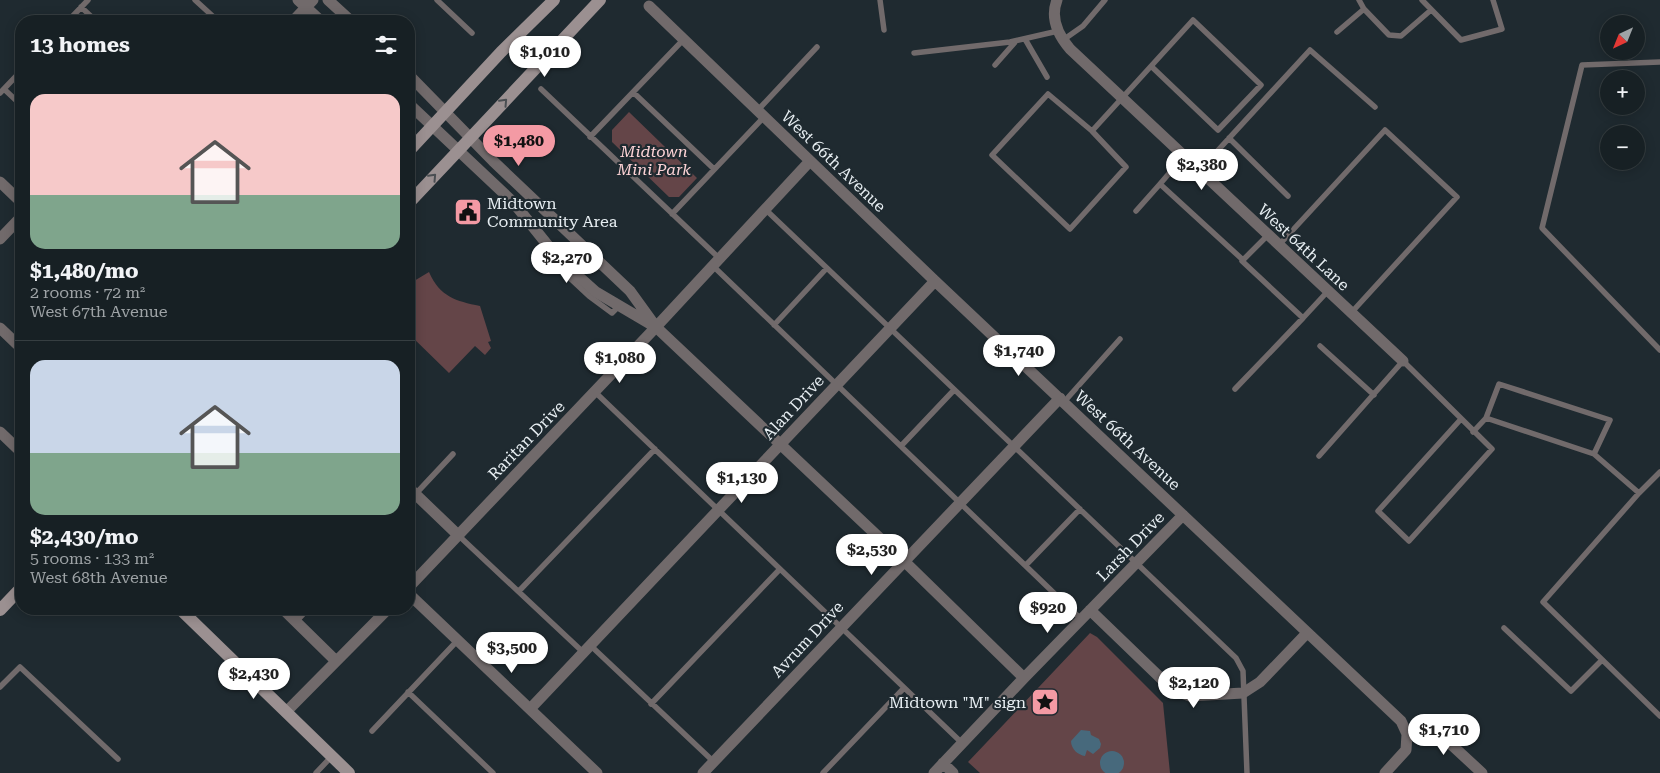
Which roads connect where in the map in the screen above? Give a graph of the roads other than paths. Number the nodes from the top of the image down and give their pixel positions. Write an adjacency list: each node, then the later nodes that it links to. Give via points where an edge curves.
1 (88, 0): 15 (lane)
2 (195, 0): 20 (lane)
3 (328, 0): 23 (street)
4 (437, 0): 26 (lane)
5 (554, 0): 46 (main road)
6 (600, 0): 50 (main road, one-way to 6)
7 (880, 0): 24 (lane)
8 (1057, 0): 27 (street, via 1054,12)
9 (1105, 0): 27 (lane, via 1083,26)
10 (1359, 0): 16 (lane)
11 (1422, 0): 17 (lane)
12 (1494, 0): 17 (lane, via 1502,29 1461,40)
13 (306, 2): 21 (street); 22 (street)
14 (649, 6): 28 (street, West 66th Avenue)
15 (81, 7): 18 (lane); 19 (lane)
16 (1364, 9): 17 (lane, via 1389,35 1401,36); 25 (lane)
17 (1431, 10)
18 (74, 15)
19 (90, 15)
20 (211, 15)
21 (297, 15)
22 (316, 15)
23 (344, 15)
24 (884, 30)
25 (1338, 32)
26 (472, 34)
27 (1060, 36): 29 (lane); 42 (street, West 64th Lane)
28 (685, 38): 41 (lane); 47 (street, West 66th Avenue)
29 (1024, 38): 30 (lane); 37 (lane)
30 (1016, 40): 32 (lane); 34 (lane)
31 (817, 47): 47 (lane)
32 (914, 53)
33 (1660, 62): 85 (lane, via 1582,65 1542,228)
34 (995, 65)
35 (1152, 67): 35 (lane, via 1218,130 1261,85 1193,20); 42 (lane)
36 (15, 77): 40 (lane)
37 (1047, 77)
38 (415, 81): 46 (street)
39 (541, 89): 51 (lane)
40 (2, 91): 43 (lane)
41 (634, 93): 51 (lane); 57 (lane)
42 (1122, 100): 49 (lane); 55 (street, West 64th Lane)
43 (15, 101)
44 (1375, 107): 52 (lane, via 1310,50)
45 (415, 110): 48 (street)
46 (446, 112): 48 (main road); 50 (street)
47 (762, 113): 56 (street, West 66th Avenue); 57 (lane)
48 (432, 126): 53 (main road); 54 (street)
49 (1092, 132): 49 (lane, via 1048,94 992,155 1070,229 1126,167)
50 (471, 137): 54 (main road); 79 (street, via 630,291)
51 (590, 137): 66 (lane)
52 (1229, 138): 58 (lane); 62 (lane)
53 (415, 144)
54 (458, 150): 63 (main road, one-way to 54); 79 (street, via 512,202 558,258 596,292)
55 (1184, 156): 58 (street, West 64th Lane); 60 (lane)
56 (810, 161): 64 (street, Raritan Drive); 74 (street, West 66th Avenue)
57 (714, 170): 66 (lane)
58 (1199, 171): 68 (street, West 64th Lane)
59 (0, 182): 61 (street)
60 (1160, 184): 65 (lane); 71 (lane)
61 (15, 196)
62 (1288, 196)
63 (415, 197)
64 (765, 210): 72 (street, Raritan Drive); 73 (lane)
65 (1136, 211)
66 (672, 214): 72 (lane)
67 (15, 223): 69 (street)
68 (1268, 235): 70 (street, West 64th Lane); 71 (lane)
69 (0, 239)
70 (1278, 245): 75 (street, West 64th Lane); 76 (lane, via 1385,130 1457,197)
71 (1243, 260): 77 (lane)
72 (717, 262): 78 (lane); 79 (street, Raritan Drive)
73 (826, 269): 78 (lane); 81 (lane)
74 (936, 281): 81 (street, Alan Drive); 92 (street, West 66th Avenue)
75 (1328, 291): 76 (street, West 64th Lane); 77 (lane)
76 (1351, 313): 86 (street, West 64th Lane)
77 (1303, 318): 88 (lane)
78 (774, 325): 87 (lane)
79 (656, 327): 90 (street, Raritan Drive); 97 (street)
80 (0, 328): 83 (street)
81 (890, 330): 87 (street, Alan Drive); 89 (lane)
82 (1120, 339): 92 (lane)
83 (15, 342)
84 (1320, 346): 91 (lane)
85 (1660, 350)
86 (1403, 361): 91 (lane); 94 (lane)
87 (837, 385): 97 (street, Alan Drive); 100 (lane)
88 (1235, 389)
89 (954, 390): 98 (lane); 100 (lane)
90 (595, 392): 101 (lane); 113 (street, Raritan Drive)
91 (1374, 395): 104 (lane)
92 (1062, 400): 98 (street, Avrum Drive); 112 (street, West 66th Avenue)
93 (1486, 418): 96 (lane); 103 (lane); 103 (lane, via 1499,384 1610,420)
94 (1461, 420): 96 (lane); 96 (lane, via 1378,511 1409,541 1492,449)
95 (0, 432): 99 (street)
96 (1473, 432)
97 (780, 445): 111 (street, Alan Drive); 114 (street)
98 (1014, 445): 109 (street, Avrum Drive); 110 (lane)
99 (15, 446)
100 (901, 446): 109 (lane)
101 (655, 449): 111 (lane); 119 (lane)
102 (454, 454): 106 (lane)
103 (1594, 454): 107 (lane)
104 (1319, 456)
105 (1660, 472): 107 (lane)
106 (415, 490)
107 (1639, 493): 135 (lane, via 1543,602)
108 (415, 497): 113 (street)
109 (959, 502): 114 (street, Avrum Drive); 116 (lane)
110 (1080, 509): 115 (lane); 116 (lane)
111 (718, 510): 117 (lane); 134 (street, Alan Drive)
112 (1183, 515): 115 (street, Larsh Drive); 132 (street, West 66th Avenue)
113 (458, 535): 118 (street, Raritan Drive); 119 (lane)
114 (904, 562): 130 (street, Avrum Drive); 137 (street)
115 (1136, 562): 123 (street, Larsh Drive); 141 (lane, via 1236,658 1242,671)
116 (1026, 565): 128 (lane)
117 (780, 569): 130 (lane); 142 (lane)
118 (415, 581)
119 (519, 591): 134 (lane)
120 (15, 594): 122 (main road)
121 (415, 600): 133 (street)
122 (0, 610)
123 (1090, 610): 128 (street, Larsh Drive); 141 (street, via 1172,689 1190,696)
124 (186, 615): 144 (main road)
125 (289, 615): 129 (street)
126 (302, 615): 129 (lane)
127 (382, 615): 136 (street)
128 (1081, 619): 137 (street, Larsh Drive)
129 (296, 622): 136 (street)
130 (841, 628): 139 (lane); 151 (street, Avrum Drive)
131 (1504, 628): 135 (lane, via 1571,691)
132 (1307, 633): 141 (street, via 1260,682); 147 (street, West 66th Avenue, via 1400,721)
133 (457, 641): 140 (lane); 143 (street)
134 (587, 649): 142 (lane); 143 (street, Alan Drive)
135 (1602, 660): 145 (lane)
136 (336, 661): 144 (street)
137 (1024, 678): 148 (street, Larsh Drive)
138 (0, 687): 150 (lane, via 20,667)
139 (904, 688): 148 (lane); 158 (lane)
140 (408, 692): 146 (lane); 156 (lane)
141 (1243, 693): 161 (lane)
142 (651, 704): 151 (lane)
143 (530, 709): 157 (street)
144 (286, 712): 149 (main road)
145 (1660, 716)
146 (372, 731)
147 (1406, 734): 162 (street, via 1406,750); 163 (street, via 1423,732 1442,736)
148 (962, 743): 152 (street, Larsh Drive)
149 (332, 756): 154 (lane); 155 (main road)
150 (118, 759)
151 (714, 762): 153 (street, Avrum Drive)
152 (943, 764): 159 (street, Larsh Drive); 160 (street)
153 (704, 772)
154 (316, 773)
155 (349, 773)
156 (493, 773)
157 (597, 773)
158 (823, 773)
159 (934, 773)
160 (954, 773)
161 (1247, 773)
162 (1385, 773)
163 (1482, 773)

